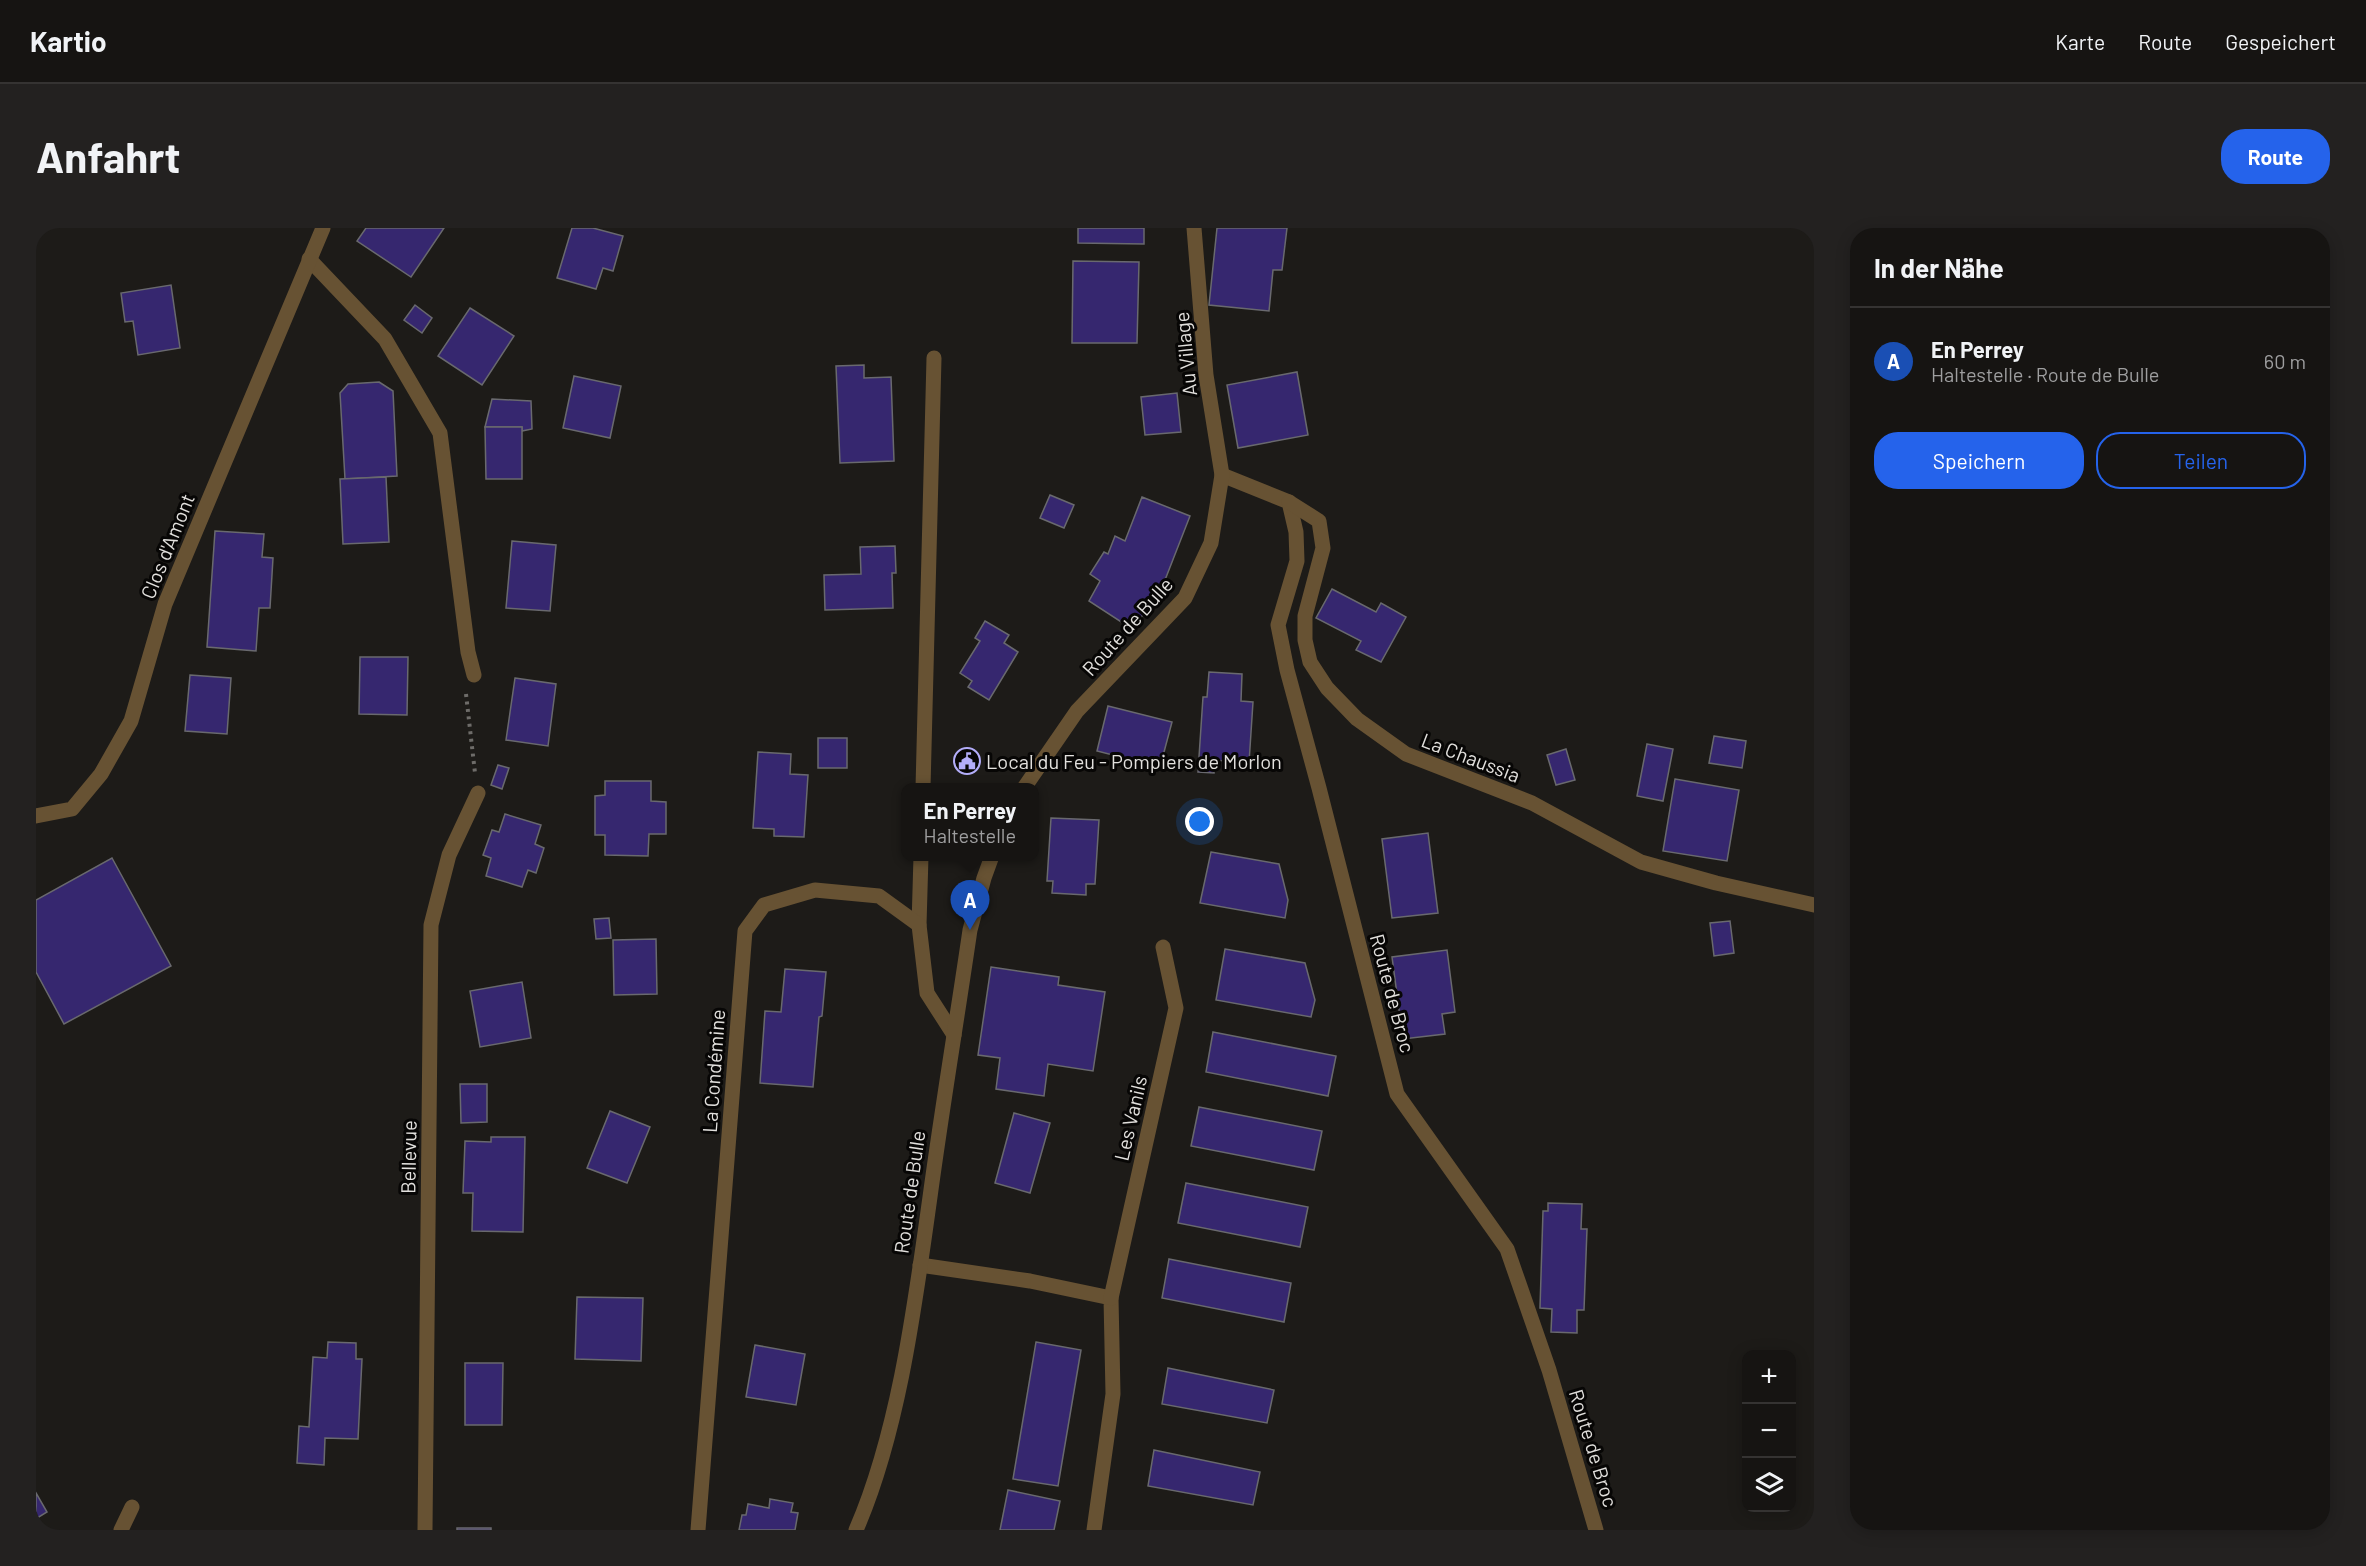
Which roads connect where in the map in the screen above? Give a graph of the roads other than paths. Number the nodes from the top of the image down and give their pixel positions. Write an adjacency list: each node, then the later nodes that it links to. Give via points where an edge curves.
1 (323, 228): 3 (street, Clos d'Amont)
2 (1194, 228): 5 (street, Au Village, via 1206,375)
3 (309, 259): 7 (street, via 385,339 440,433); 11 (street, Clos d'Amont, via 165,604 131,721 101,774 72,809)
4 (933, 358): 8 (street)
5 (1222, 475): 6 (street); 9 (street, Route de Bulle, via 1211,543 1185,598 1077,711)
6 (1289, 502): 14 (street, La Chaussia, via 1319,521 1323,548 1305,616 1310,662 1326,688 1357,719 1406,754 1532,803 1641,862 1716,884); 26 (street, Route de Broc, via 1297,561 1278,625 1397,1094 1507,1249 1549,1370)
7 (474, 675)
8 (922, 783)
9 (1027, 783)
10 (478, 794): 22 (street, Bellevue, via 449,855 431,925)
11 (36, 816)
12 (921, 861): 15 (street)
13 (990, 861): 17 (street, Route de Bulle, via 970,930)
14 (1814, 905)
15 (919, 925): 17 (street, via 927,993); 23 (street, La Condémine, via 879,896 815,890 764,905 745,931)
16 (1163, 947): 19 (street, Les Vanils, via 1176,1008)
17 (954, 1035): 18 (street, Route de Bulle)
18 (920, 1265): 19 (street); 24 (street, Route de Bulle, via 884,1448)
19 (1112, 1298): 25 (street, Les Vanils, via 1113,1394)
20 (132, 1507): 21 (street)
21 (121, 1530)
22 (425, 1530)
23 (698, 1530)
24 (856, 1530)
25 (1094, 1530)
26 (1596, 1530)

